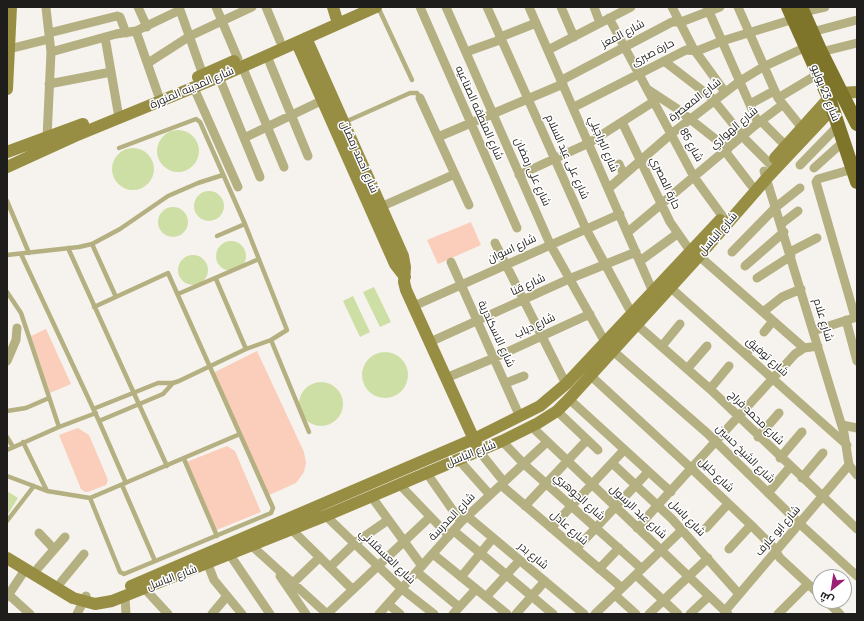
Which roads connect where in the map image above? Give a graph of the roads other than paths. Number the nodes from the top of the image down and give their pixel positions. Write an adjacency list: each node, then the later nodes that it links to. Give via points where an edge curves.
1 (12, 7): 35 (main road)
2 (48, 7): 36 (street)
3 (138, 7): 30 (street)
4 (216, 7): 26 (street)
5 (252, 7): 26 (street)
6 (266, 7): 42 (street)
7 (358, 7): 23 (main road, شارع المدينه المنورة)
8 (377, 7): 41 (main road, شارع المدينه المنورة); 63 (lane)
9 (420, 7): 89 (street, شارع المنطقه الصناعيه)
10 (446, 7): 51 (street, شارع على رمضان)
11 (487, 7): 40 (street, شارع على عبد السلام)
12 (529, 7): 27 (street, شارع البراجيلي)
13 (562, 7): 39 (street)
14 (594, 7): 29 (street)
15 (672, 7): 28 (street)
16 (720, 7): 21 (street, شارع المعز)
17 (738, 7): 33 (street)
18 (825, 7): 22 (street, حارة صبرى)
19 (626, 8): 24 (street)
20 (179, 9): 30 (street); 37 (street)
21 (708, 9): 28 (street, شارع المعز); 43 (street)
22 (797, 11): 33 (street, حارة صبرى); 34 (main road, شارع 23 يوليو); 45 (main road, شارع 23 يوليو)
23 (334, 12): 42 (main road, شارع المدينه المنورة)
24 (609, 18): 29 (street); 46 (street, شارع 85)
25 (857, 20): 34 (street)
26 (222, 22): 37 (street); 56 (street)
27 (536, 22): 40 (street); 48 (street, شارع البراجيلي)
28 (679, 22): 46 (street, شارع المعز, via 672,22); 49 (street)
29 (600, 23): 39 (street)
30 (147, 27): 31 (street)
31 (136, 31): 32 (street); 55 (street)
32 (126, 32): 36 (street, via 120,17 117,16); 38 (street)
33 (748, 32): 43 (street, حارة صبرى); 57 (street)
34 (812, 32): 52 (main road, شارع 23 يوليو)
35 (8, 35): 47 (main road)
36 (49, 36): 47 (street); 50 (street)
37 (190, 36): 55 (street); 61 (street)
38 (104, 37): 50 (street); 58 (street)
39 (574, 37): 48 (street)
40 (500, 38): 51 (street); 75 (street, شارع على عبد السلام)
41 (302, 40): 53 (main road, شارع المدينه المنورة); 76 (main road, شارع احمد رمضان); 88 (main road, شارع احمد رمضان)
42 (280, 41): 56 (main road, شارع المدينه المنورة)
43 (722, 41): 49 (street, حارة صبرى); 64 (street)
44 (857, 43): 52 (street)
45 (806, 47): 57 (street, شارع المعصرة); 60 (main road, شارع 23 يوليو)
46 (624, 48): 59 (street, شارع 85); 65 (street, شارع المعز)
47 (9, 49): 68 (main road)
48 (548, 50): 65 (street, شارع البراجيلي)
49 (694, 51): 54 (street, حارة صبرى, via 686,50); 70 (street)
50 (51, 52): 66 (street)
51 (466, 52): 84 (street, شارع على رمضان)
52 (821, 52): 78 (main road, شارع 23 يوليو)
53 (267, 56): 56 (main road, شارع المدينه المنورة); 83 (street)
54 (664, 61): 59 (street, حارة صبرى); 77 (street)
55 (148, 63): 72 (street)
56 (240, 63): 61 (main road, شارع المدينه المنورة); 62 (main road, شارع المدينه المنورة); 91 (street)
57 (763, 67): 64 (street, شارع المعصرة); 74 (street)
58 (111, 72): 66 (street); 82 (street)
59 (638, 74): 69 (street, شارع 85); 81 (street, حارة صبرى)
60 (818, 74): 74 (street, شارع الهواري); 78 (main road, شارع 23 يوليو)
61 (203, 75): 72 (main road, شارع المدينه المنورة)
62 (218, 77): 67 (main road, شارع المدينه المنورة); 98 (street)
63 (412, 80)
64 (740, 81): 70 (street, شارع المعصرة); 80 (street)
65 (563, 82): 75 (street, شارع المعز); 81 (street, شارع البراجيلي)
66 (49, 84): 97 (street)
67 (194, 88): 110 (main road, شارع المدينه المنورة, via 75,136); 122 (street)
68 (7, 89)
69 (646, 89): 79 (street, شارع 85); 85 (street)
70 (725, 92): 77 (street, شارع المعصرة)
71 (857, 92): 78 (main road)
72 (158, 94): 82 (main road, شارع المدينه المنورة)
73 (420, 98): 88 (lane, via 417,93 410,93); 96 (street)
74 (778, 98): 80 (street); 87 (street, شارع الهواري); 93 (street)
75 (528, 99): 84 (street, شارع المعز); 106 (street, شارع على عبد السلام)
76 (323, 100): 83 (street); 129 (main road, شارع احمد رمضان)
77 (714, 100): 85 (street, شارع المعصرة); 95 (street)
78 (834, 100): 90 (main road, شارع 23 يوليو); 92 (main road, شارع 23 يوليو); 93 (main road, شارع الباسل); 113 (main road, شارع الباسل)
79 (653, 102): 86 (street); 94 (street, شارع 85)
80 (750, 104): 87 (street)
81 (574, 107): 100 (street, شارع البراجيلي)
82 (118, 112): 97 (main road, شارع المدينه المنورة)
83 (291, 114): 91 (street); 105 (street)
84 (494, 114): 89 (street, شارع المعز); 116 (street, شارع على رمضان)
85 (691, 118): 94 (street, شارع المعصرة); 103 (street)
86 (622, 122): 100 (street); 107 (street, حارة المصري)
87 (759, 122): 95 (street, شارع الهواري); 101 (street)
88 (344, 123): 129 (main road, شارع احمد رمضان)
89 (471, 124): 96 (street, شارع المعز); 134 (street, شارع المنطقه الصناعيه)
90 (857, 124)
91 (267, 126): 98 (street); 111 (street)
92 (838, 126): 99 (main road, شارع 23 يوليو); 109 (street)
93 (802, 128): 101 (main road, شارع الباسل)
94 (671, 134): 107 (street, شارع المعصرة); 120 (street, شارع 85)
95 (742, 136): 103 (street, شارع الهواري); 113 (street)
96 (438, 137): 114 (street)
97 (47, 138): 104 (main road, شارع المدينه المنورة)
98 (244, 138): 119 (street)
99 (843, 142): 112 (street); 118 (main road, شارع 23 يوليو)
100 (589, 143): 106 (street); 123 (street, شارع البراجيلي)
101 (786, 146): 113 (main road, شارع الباسل)
102 (119, 148): 115 (lane, via 196,119 200,122)
103 (727, 150): 120 (street, شارع الهواري); 121 (street)
104 (7, 152)
105 (308, 156)
106 (554, 159): 116 (street); 136 (street, شارع على عبد السلام)
107 (641, 161): 117 (street, شارع المعصرة); 126 (street, حارة المصري)
108 (619, 164): 117 (street)
109 (800, 165)
110 (7, 167)
111 (284, 167)
112 (814, 168)
113 (767, 171): 121 (main road, شارع الباسل); 128 (street, شارع علام); 149 (main road, شارع الباسل)
114 (455, 174): 127 (street); 129 (street)
115 (223, 175): 133 (lane); 142 (lane, via 168,196 120,229)
116 (519, 175): 143 (street, شارع على رمضان)
117 (624, 175): 123 (street, شارع المعصرة)
118 (855, 175): 173 (street, via 818,179 816,182)
119 (260, 177)
120 (694, 177): 126 (street, شارع الهواري); 132 (street, شارع 85)
121 (751, 185): 132 (main road, شارع الباسل)
122 (238, 187)
123 (609, 188): 131 (street, شارع البراجيلي)
124 (800, 188): 128 (street)
125 (7, 201): 147 (lane)
126 (662, 204): 137 (street, شارع الهواري); 138 (street, حارة المصري)
127 (469, 205)
128 (776, 207): 135 (street, شارع علام); 146 (street)
129 (376, 209): 169 (main road, شارع احمد رمضان, via 403,256 405,287)
130 (798, 211): 135 (street)
131 (620, 214): 136 (street, شارع اسوان); 137 (street, شارع البراجيلي)
132 (723, 217): 149 (main road, شارع الباسل)
133 (245, 224): 139 (lane); 152 (lane)
134 (517, 228)
135 (782, 228): 150 (street, شارع علام); 157 (street)
136 (586, 229): 143 (street, شارع اسوان); 156 (street, شارع على عبد السلام)
137 (628, 232): 145 (street, شارع البراجيلي)
138 (677, 234): 149 (street, حارة المصري); 153 (street)
139 (217, 236)
140 (817, 238): 150 (street)
141 (495, 243): 155 (street)
142 (92, 244): 144 (lane); 167 (lane)
143 (550, 244): 155 (street, شارع اسوان); 160 (street, شارع على رمضان)
144 (68, 248): 147 (lane); 170 (lane)
145 (636, 252): 153 (street, شارع البراجيلي); 156 (street, شارع قنا)
146 (732, 252)
147 (29, 253): 148 (lane)
148 (21, 254): 151 (lane); 212 (lane)
149 (695, 254): 162 (main road, شارع الباسل); 166 (main road, شارع الباسل); 171 (street, حارة المصري)
150 (790, 254): 158 (street); 163 (street, شارع علام)
151 (7, 256)
152 (259, 259): 159 (lane); 182 (lane, via 287,330)
153 (640, 261): 166 (street, شارع البراجيلي)
154 (451, 262): 161 (street, شارع الاسكندرية)
155 (506, 265): 161 (street, شارع اسوان); 168 (street)
156 (604, 265): 160 (street, شارع قنا); 174 (street, شارع على عبد السلام)
157 (745, 266)
158 (757, 278)
159 (216, 279): 165 (lane); 191 (lane)
160 (569, 279): 168 (street, شارع قنا); 172 (street, شارع على رمضان)
161 (461, 285): 169 (street, شارع اسوان); 176 (street, شارع الاسكندرية)
162 (671, 288): 166 (main road, شارع الباسل); 192 (street, شارع توفيق)
163 (801, 289): 171 (street, via 777,300); 179 (street, شارع علام)
164 (7, 292): 208 (lane, via 21,313)
165 (178, 294): 167 (lane, via 166,272); 197 (lane)
166 (657, 296): 174 (main road, شارع الباسل)
167 (116, 297): 170 (lane)
168 (524, 300): 176 (street, شارع قنا); 181 (street)
169 (414, 306): 183 (main road, شارع احمد رمضان)
170 (94, 307): 207 (lane)
171 (763, 312): 175 (street, حارة المصري)
172 (590, 314): 181 (street, شارع دياب); 188 (street, شارع على رمضان)
173 (853, 318): 179 (street); 195 (street)
174 (634, 320): 184 (street, شارع محمد فراج); 188 (main road, شارع الباسل)
175 (773, 321): 180 (street); 189 (street, حارة المصري)
176 (476, 322): 183 (street, شارع قنا); 193 (street, شارع الاسكندرية)
177 (680, 324): 184 (street)
178 (17, 328): 190 (street)
179 (813, 331): 187 (street, شارع علام)
180 (764, 332)
181 (542, 336): 193 (street, شارع دياب); 205 (street)
182 (271, 340): 191 (lane); 222 (lane)
183 (430, 342): 201 (main road, شارع احمد رمضان)
184 (662, 346): 198 (street, شارع محمد فراج)
185 (707, 346): 198 (street)
186 (752, 346): 192 (street)
187 (818, 346): 189 (street); 218 (street, شارع علام)
188 (609, 347): 200 (main road, شارع الباسل); 205 (main road, شارع الباسل); 232 (street, شارع الشيخ حسين)
189 (804, 348): 202 (street)
190 (9, 349): 194 (street)
191 (246, 349): 197 (lane)
192 (746, 354): 202 (street, شارع توفيق)
193 (494, 358): 201 (street, شارع دياب); 204 (street, شارع الاسكندرية)
194 (7, 361)
195 (857, 361)
196 (729, 366): 206 (street)
197 (209, 367): 203 (lane); 224 (lane)
198 (687, 368): 206 (street, شارع محمد فراج)
199 (524, 376): 204 (street)
200 (591, 376): 209 (main road, شارع الباسل); 250 (street, شارع خليل)
201 (446, 378): 227 (main road, شارع احمد رمضان)
202 (773, 378): 216 (street); 234 (street, شارع توفيق)
203 (173, 383): 207 (lane, via 158,383); 210 (lane, via 163,394)
204 (506, 383): 215 (street, شارع الاسكندرية)
205 (566, 384): 215 (main road, شارع الباسل, via 549,400)
206 (710, 390): 216 (street, شارع محمد فراج)
207 (134, 392): 210 (lane); 212 (lane)
208 (49, 398): 211 (lane, via 26,408); 220 (lane)
209 (569, 399): 213 (main road, شارع الباسل); 237 (street)
210 (139, 404): 217 (lane); 248 (lane)
211 (7, 411)
212 (94, 411): 217 (lane); 220 (lane)
213 (556, 411): 219 (main road, شارع الباسل); 228 (street)
214 (779, 412): 226 (street)
215 (520, 417): 227 (main road, شارع الباسل)
216 (738, 417): 226 (street, شارع محمد فراج); 232 (street)
217 (99, 421): 256 (lane)
218 (842, 425): 221 (street); 234 (street, شارع علام)
219 (531, 426): 229 (main road, شارع الباسل); 231 (street, شارع عبد الرسول)
220 (59, 427): 230 (lane)
221 (857, 428)
222 (309, 432)
223 (802, 432): 241 (street)
224 (240, 434): 242 (lane); 292 (lane, via 273,511)
225 (7, 436): 233 (lane)
226 (758, 437): 241 (street, شارع محمد فراج)
227 (474, 439): 238 (main road, شارع احمد رمضان); 270 (main road, شارع الباسل)
228 (588, 440): 236 (street); 244 (street)
229 (502, 441): 238 (main road, شارع الباسل); 246 (street, شارع الجوهري)
230 (23, 442): 233 (lane); 263 (lane)
231 (548, 442): 244 (street, شارع عبد الرسول); 246 (street, شارع المدرسة)
232 (716, 442): 250 (street); 265 (street, شارع الشيخ حسين)
233 (13, 447): 235 (lane)
234 (848, 447): 240 (street, شارع توفيق); 247 (street, شارع علام)
235 (7, 450)
236 (598, 450)
237 (624, 450): 245 (street); 252 (street)
238 (479, 451): 243 (main road, شارع الباسل); 258 (street, شارع عادل)
239 (823, 452): 255 (street)
240 (857, 454)
241 (780, 458): 249 (street, شارع محمد فراج)
242 (184, 459): 248 (lane); 292 (lane)
243 (458, 459): 251 (main road, شارع الباسل); 266 (street)
244 (567, 462): 259 (street); 260 (street, شارع عبد الرسول)
245 (612, 463): 260 (street); 261 (street, شارع باسل)
246 (524, 464): 258 (street, شارع المدرسة); 259 (street, شارع الجوهري)
247 (849, 465): 253 (street); 269 (street, شارع ابو عارف)
248 (167, 466): 256 (lane)
249 (790, 467): 255 (street, شارع محمد فراج); 265 (street)
250 (692, 469): 264 (street); 271 (street, شارع خليل)
251 (426, 472): 257 (main road, شارع الباسل); 278 (street, شارع بدر)
252 (648, 472): 261 (street); 264 (street)
253 (857, 475)
254 (7, 476): 262 (lane)
255 (802, 478): 269 (street, شارع محمد فراج)
256 (124, 484): 268 (lane); 314 (lane)
257 (399, 484): 267 (main road, شارع الباسل); 277 (street)
258 (502, 484): 266 (street, شارع المدرسة); 272 (street, شارع عادل)
259 (546, 484): 272 (street); 273 (street, شارع الجوهري)
260 (591, 485): 273 (street); 275 (street, شارع عبد الرسول)
261 (636, 485): 274 (street, شارع باسل); 275 (street)
262 (34, 486): 263 (lane); 280 (lane)
263 (47, 491): 268 (lane)
264 (671, 492): 274 (street)
265 (768, 493): 281 (street, شارع الشيخ حسين)
266 (490, 495): 278 (street, شارع المدرسة)
267 (371, 496): 276 (main road, شارع الباسل); 279 (street)
268 (90, 498): 314 (lane, via 120,572 124,574)
269 (822, 498): 281 (street, شارع ابو عارف); 282 (street, شارع محمد فراج)
270 (325, 503): 276 (main road); 312 (main road, شارع الباسل)
271 (728, 504): 283 (street, شارع خليل); 287 (street)
272 (525, 506): 284 (street, شارع عادل)
273 (571, 506): 284 (street); 285 (street, شارع الجوهري)
274 (659, 506): 286 (street); 289 (street, شارع باسل)
275 (615, 507): 285 (street); 286 (street, شارع عبد الرسول)
276 (328, 515): 288 (main road, شارع الباسل); 296 (street, شارع العسقلاني)
277 (430, 517): 291 (street); 295 (street)
278 (464, 519): 291 (street, شارع المدرسة); 294 (street, شارع بدر)
279 (388, 520): 295 (street); 296 (street)
280 (7, 522)
281 (800, 524): 304 (street, شارع ابو عارف); 324 (street, شارع الشيخ حسين)
282 (855, 524)
283 (751, 525): 302 (street); 304 (street, شارع خليل)
284 (551, 528): 301 (street, شارع عادل)
285 (596, 528): 298 (street, شارع الجوهري); 301 (street)
286 (637, 528): 303 (street, شارع عبد الرسول)
287 (706, 528)
288 (291, 529): 297 (main road, شارع الباسل); 309 (street)
289 (682, 530): 303 (street); 311 (street, شارع باسل)
290 (39, 533): 300 (street)
291 (452, 533): 305 (street); 307 (street, شارع المدرسة)
292 (217, 536): 314 (lane)
293 (65, 537): 300 (street)
294 (493, 538): 305 (street); 313 (street, شارع بدر)
295 (404, 542): 316 (street); 319 (street)
296 (355, 543): 316 (street, شارع العسقلاني); 317 (street)
297 (252, 546): 308 (main road, شارع الباسل); 315 (street)
298 (619, 548): 320 (street); 322 (street, شارع الجوهري)
299 (7, 549): 318 (main road, شارع الباسل)
300 (54, 549): 318 (street)
301 (576, 549): 320 (street, شارع عادل)
302 (729, 549)
303 (661, 550): 322 (street); 326 (street, شارع عبد الرسول)
304 (776, 552): 330 (street, شارع خليل); 337 (street, شارع ابو عارف)
305 (481, 553): 323 (street); 325 (street)
306 (84, 554): 328 (street)
307 (433, 554): 319 (street, شارع المدرسة); 325 (street)
308 (230, 555): 312 (main road, شارع الباسل); 357 (street)
309 (320, 557): 317 (street); 329 (street)
310 (7, 558): 321 (main road, شارع الباسل)
311 (708, 558): 326 (street); 337 (street, شارع باسل)
312 (206, 559): 331 (main road, شارع الباسل); 340 (street, via 214,580); 345 (main road, شارع الباسل, via 110,595)
313 (520, 560): 323 (street); 327 (street, شارع بدر)
314 (155, 561)
315 (271, 563): 329 (street); 358 (street)
316 (378, 566): 334 (street); 335 (street, شارع العسقلاني)
317 (330, 567): 334 (street)
318 (38, 568): 328 (main road, شارع الباسل)
319 (420, 569): 335 (street, شارع المدرسة); 348 (street)
320 (599, 569): 332 (street, شارع عادل)
321 (25, 570): 339 (street); 345 (main road, شارع الباسل, via 73,598)
322 (639, 572): 332 (street); 346 (street, شارع الجوهري)
323 (507, 575): 341 (street); 344 (street)
324 (857, 576)
325 (461, 577): 336 (street)
326 (689, 577): 342 (street, شارع عبد الرسول); 346 (street)
327 (545, 581): 341 (street); 366 (street, شارع بدر)
328 (61, 582): 345 (main road, شارع الباسل)
329 (293, 583): 359 (street)
330 (808, 584): 333 (street, شارع خليل); 371 (street)
331 (145, 588): 343 (main road, شارع الباسل); 354 (street)
332 (622, 588): 338 (street)
333 (812, 588)
334 (352, 589): 359 (street)
335 (402, 589): 347 (street, شارع المدرسة); 362 (street, شارع العسقلاني)
336 (476, 589): 344 (street); 348 (street)
337 (739, 594): 349 (street, شارع ابو عارف)
338 (615, 595): 350 (street); 367 (street)
339 (8, 596): 351 (street)
340 (227, 596): 355 (street); 356 (street)
341 (532, 596): 364 (street); 365 (street)
342 (709, 596): 349 (street, شارع عبد الرسول); 370 (street)
343 (124, 597): 345 (main road, شارع الباسل, via 101,603); 353 (street)
344 (486, 598): 363 (street)
345 (84, 599): 352 (street)
346 (664, 600): 368 (street); 369 (street, شارع الجوهري)
347 (388, 604): 360 (street, شارع المدرسة); 361 (street)
348 (456, 610)
349 (726, 612)
350 (597, 613)
351 (30, 614)
352 (77, 614)
353 (126, 614)
354 (168, 614)
355 (212, 614)
356 (242, 614)
357 (270, 614)
358 (306, 614)
359 (327, 614)
360 (379, 614)
361 (400, 614)
362 (434, 614)
363 (507, 614)
364 (516, 614)
365 (553, 614)
366 (584, 614)
367 (636, 614)
368 (649, 614)
369 (678, 614)
370 (690, 614)
371 (778, 614)

